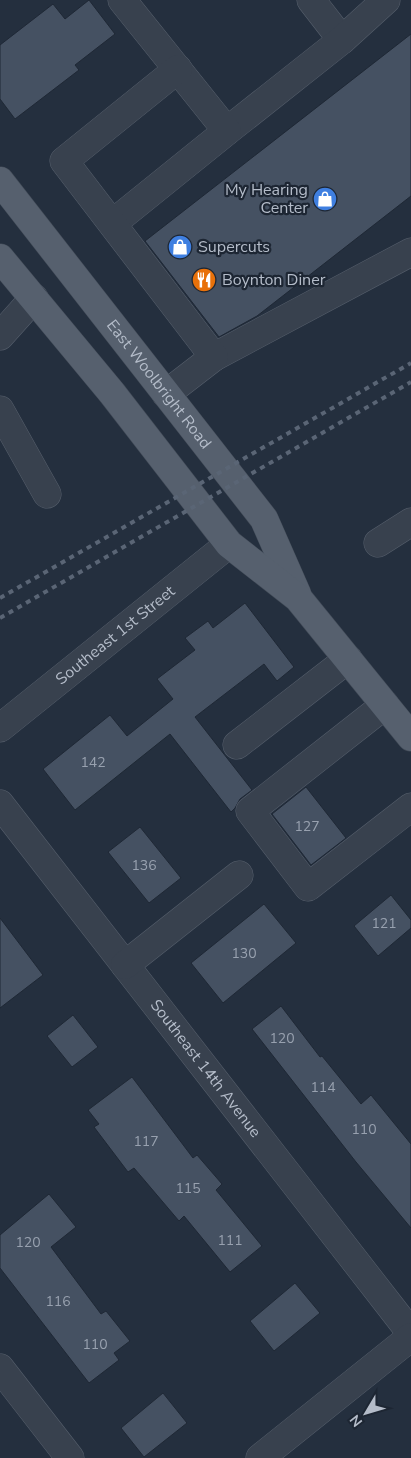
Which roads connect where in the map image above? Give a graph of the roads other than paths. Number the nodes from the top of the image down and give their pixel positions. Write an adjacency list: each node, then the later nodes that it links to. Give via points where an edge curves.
1 (122, 0): 5 (street)
2 (311, 0): 4 (street)
3 (386, 0): 4 (street)
4 (342, 40): 6 (street)
5 (178, 69): 6 (street); 8 (street, via 64,161)
6 (227, 131): 8 (street)
7 (0, 181): 14 (main road, East Woolbright Road)
8 (113, 223): 13 (street)
9 (411, 252): 13 (street)
10 (0, 258): 11 (main road, East Woolbright Road)
11 (34, 298): 12 (street); 19 (main road, East Woolbright Road, via 112,392)
12 (0, 336)
13 (214, 357): 14 (street)
14 (166, 394): 20 (main road, East Woolbright Road, via 264,519)
15 (0, 410): 16 (street)
16 (47, 494)
17 (411, 522): 18 (street)
18 (378, 543)
19 (229, 544): 20 (main road, East Woolbright Road); 23 (street, Southeast 1st Street)
20 (298, 598): 21 (main road, East Woolbright Road)
21 (348, 659): 22 (main road, East Woolbright Road); 25 (street)
22 (385, 705): 24 (main road, East Woolbright Road); 27 (street, via 250,811 308,887)
23 (0, 728)
24 (411, 738)
25 (237, 745)
26 (0, 804): 29 (street, Southeast 14th Avenue)
27 (411, 807)
28 (238, 875): 29 (street)
29 (125, 964): 30 (street, Southeast 14th Avenue)
30 (411, 1335): 33 (street)
31 (0, 1368): 32 (street)
32 (70, 1458)
33 (260, 1458)

